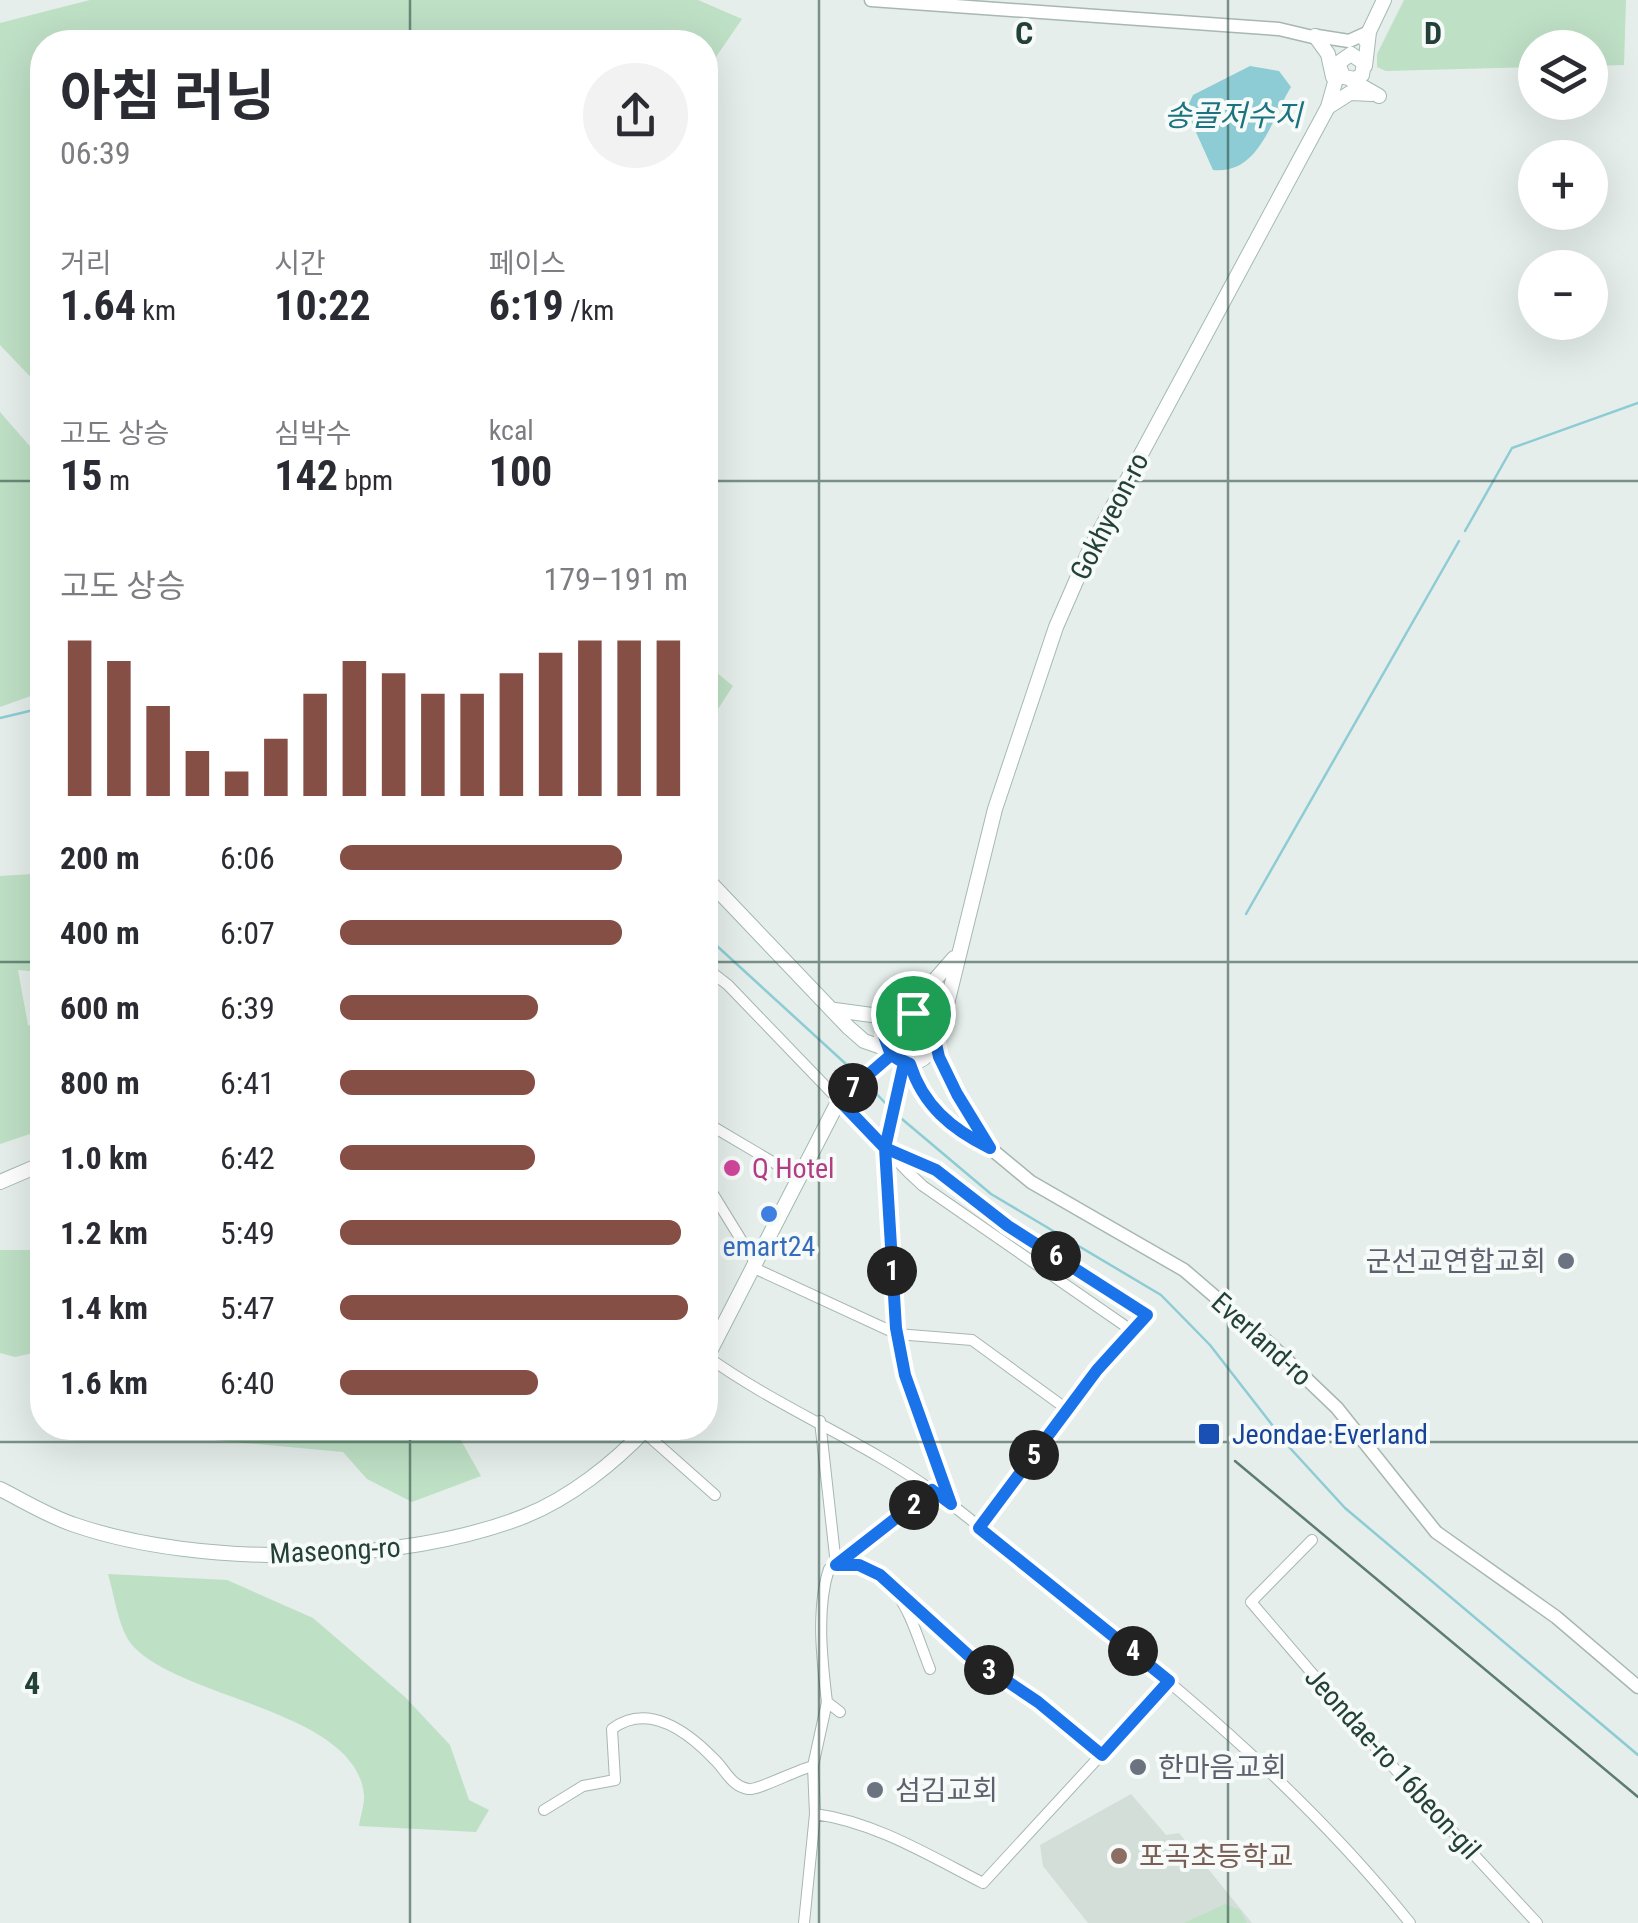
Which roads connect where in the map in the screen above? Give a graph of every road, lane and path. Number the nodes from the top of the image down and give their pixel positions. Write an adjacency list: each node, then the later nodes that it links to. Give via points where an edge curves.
1 (871, 0): 4 (street)
2 (1384, 0): 3 (main road)
3 (1369, 32): 4 (street, via 1349,41); 5 (main road); 6 (main road); 8 (main road, via 1368,63)
4 (1315, 36): 5 (street); 7 (street, via 1328,44); 9 (main road, via 1332,68)
5 (1351, 54): 6 (main road); 7 (main road, via 1343,58)
6 (1365, 67): 7 (main road, via 1359,78); 8 (main road)
7 (1345, 75): 8 (main road); 9 (main road, Gokhyeon-ro)
8 (1379, 96): 9 (main road, via 1350,93)
9 (1328, 107): 11 (main road, Gokhyeon-ro, via 1090,549 1056,627 996,809)
10 (718, 889): 13 (main road, Everland-ro)
11 (958, 954): 14 (main road); 15 (main road, Gokhyeon-ro)
12 (718, 977): 17 (street)
13 (835, 1010): 14 (main road); 16 (main road, Everland-ro, via 864,1041)
14 (900, 1016): 15 (main road, via 921,1016); 16 (main road, via 886,1029)
15 (934, 1038): 16 (main road, via 926,1058); 20 (street)
16 (898, 1058): 17 (main road, via 876,1066); 19 (street, via 901,1092); 20 (street, Everland-ro, via 929,1106)
17 (842, 1097): 19 (street); 22 (main road)
18 (718, 1130): 22 (street)
19 (885, 1148): 26 (street, via 923,1186); 26 (street, via 936,1170 1008,1226 1147,1315); 27 (street)
20 (990, 1148): 44 (street, Everland-ro, via 1031,1182 1203,1286 1336,1408 1436,1532 1556,1617)
21 (30, 1169): 23 (main road)
22 (798, 1177): 25 (main road)
23 (0, 1182)
24 (718, 1203): 25 (street)
25 (755, 1266): 27 (street); 28 (main road)
26 (1131, 1330): 30 (street)
27 (897, 1334): 30 (street, via 972,1340); 37 (street)
28 (718, 1335)
29 (718, 1365): 31 (street)
30 (1068, 1410): 38 (street)
31 (820, 1421): 35 (street); 40 (street)
32 (635, 1440): 34 (main road, Maseong-ro, via 590,1480 526,1516 410,1548 280,1556 182,1548 75,1525)
33 (657, 1440): 36 (street)
34 (0, 1489)
35 (932, 1490): 37 (street); 40 (street)
36 (715, 1495)
37 (951, 1504): 38 (street)
38 (979, 1528): 43 (street)
39 (1312, 1540): 53 (street, Jeondae-ro 16beon-gil, via 1251,1602)
40 (836, 1565): 41 (street, via 859,1565 880,1575); 45 (street, via 824,1592)
41 (902, 1599): 42 (street); 47 (street)
42 (930, 1669)
43 (1169, 1681): 47 (street); 52 (street, via 1324,1821)
44 (1638, 1687)
45 (827, 1702): 46 (street); 48 (street)
46 (840, 1712)
47 (1102, 1755): 50 (street, via 983,1882 894,1839)
48 (813, 1766): 49 (street, via 750,1790 666,1721 619,1724 610,1740 615,1780 583,1786); 50 (street)
49 (544, 1810)
50 (815, 1814): 51 (street)
51 (804, 1923)
52 (1410, 1923)
53 (1537, 1923)

